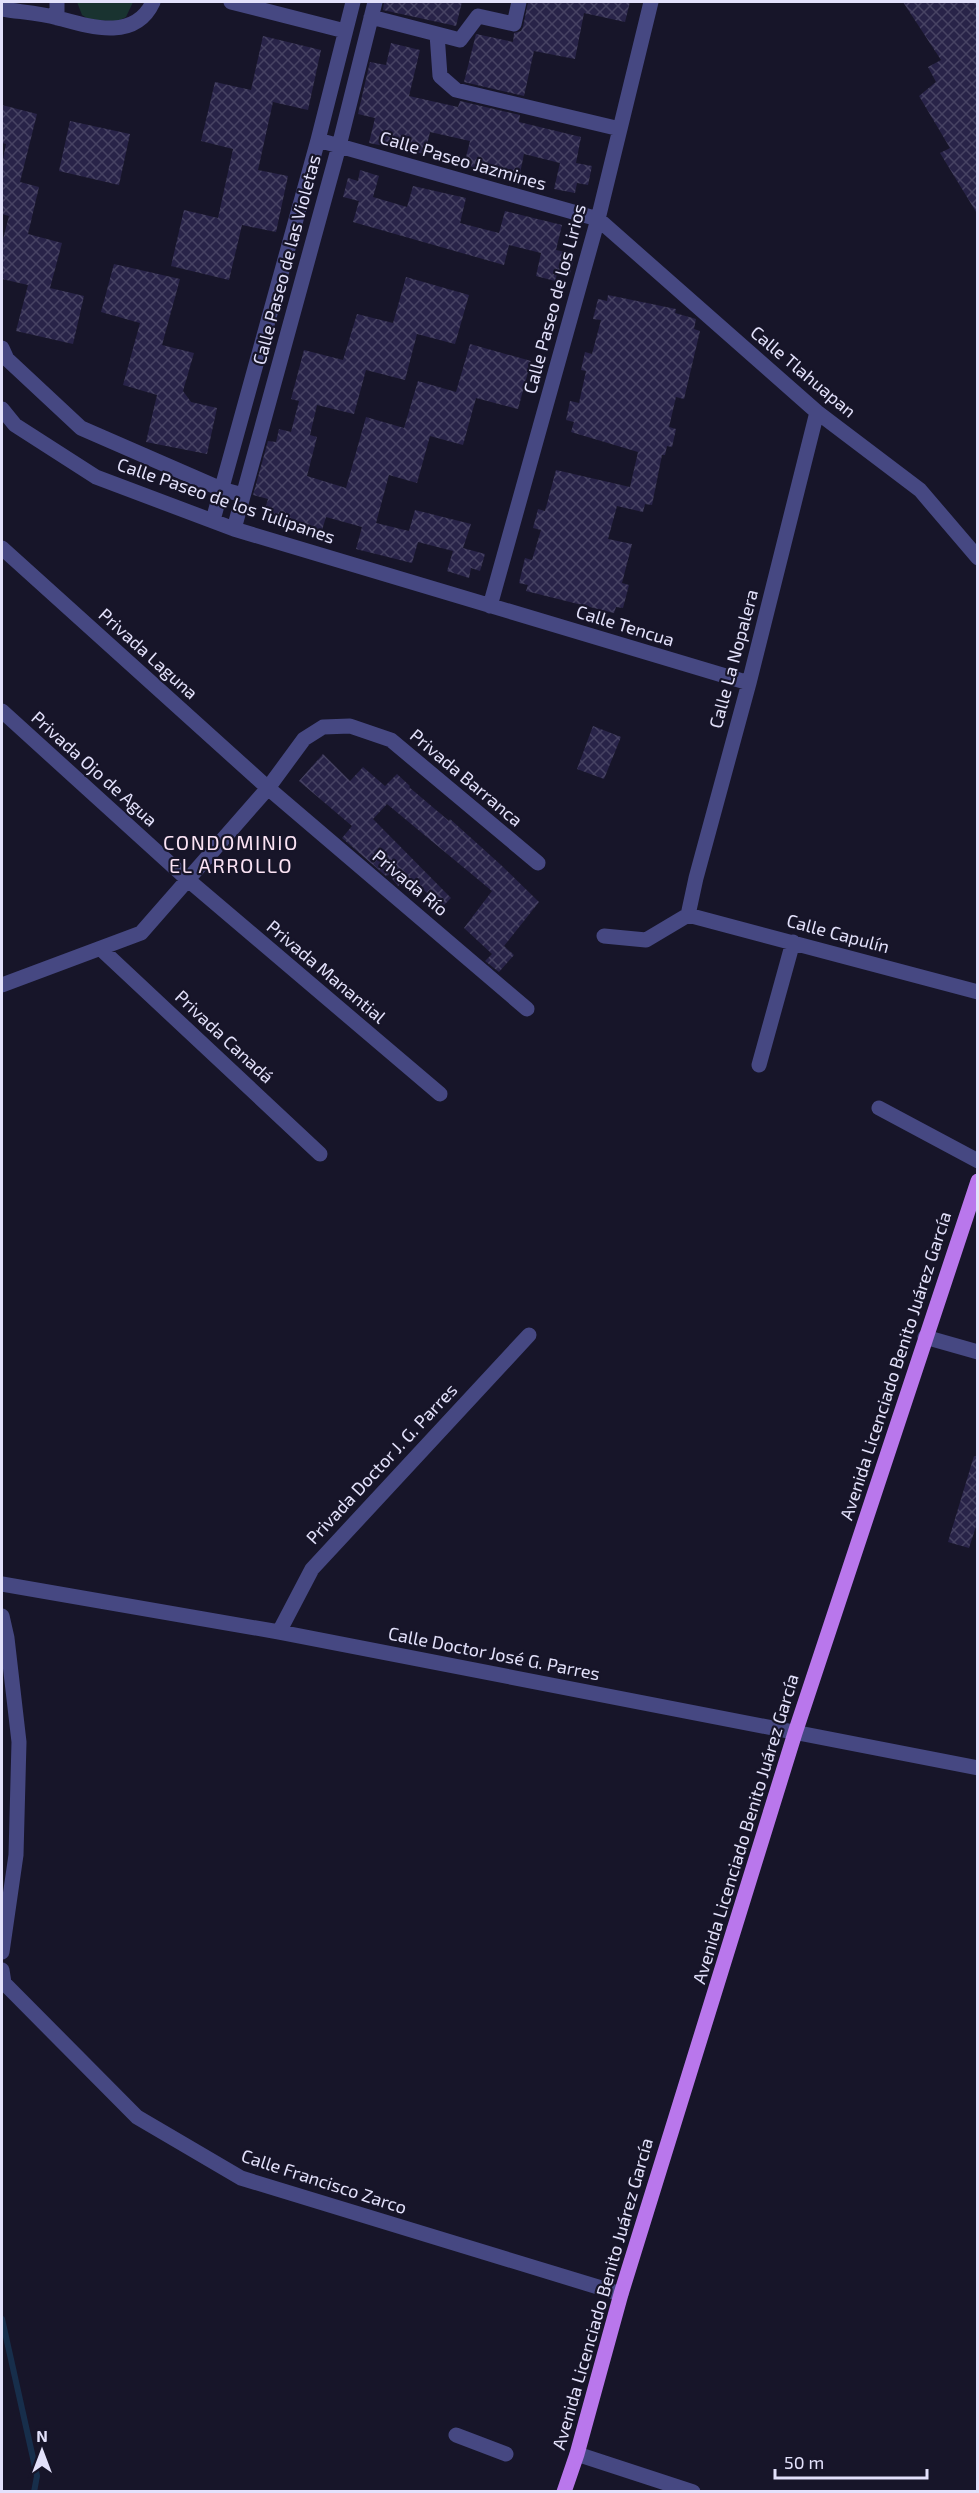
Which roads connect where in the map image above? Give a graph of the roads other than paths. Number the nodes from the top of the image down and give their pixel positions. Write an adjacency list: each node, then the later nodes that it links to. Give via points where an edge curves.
1 (57, 2): 10 (street)
2 (153, 2): 10 (street, via 130,27 93,27)
3 (231, 2): 11 (street)
4 (353, 2): 11 (street, Calle Paseo de las Violetas)
5 (375, 2): 9 (street, Calle Paseo de las Violetas)
6 (519, 2): 12 (street, via 514,24 478,16 460,40)
7 (651, 2): 13 (street, Calle Paseo de los Lirios)
8 (2, 9): 10 (street)
9 (371, 17): 12 (street); 15 (street, Calle Paseo de las Violetas)
10 (57, 18)
11 (345, 31): 14 (street, Calle Paseo de las Violetas)
12 (437, 34): 13 (street, via 440,76 456,90)
13 (620, 129): 16 (street, Calle Paseo de los Lirios)
14 (318, 140): 15 (street, Calle Paseo Jazmines); 20 (street, Calle Paseo de las Violetas)
15 (339, 146): 16 (street, Calle Paseo Jazmines); 21 (street, Calle Paseo de las Violetas)
16 (598, 219): 19 (street, Calle Tlahuapan); 26 (street, Calle Paseo de los Lirios)
17 (2, 348): 20 (street, Calle Paseo de los Tulipanes, via 7,359 81,428)
18 (2, 409): 22 (street, Calle Paseo de los Tulipanes, via 15,425 96,477)
19 (817, 412): 25 (street, Calle Tlahuapan, via 920,490); 27 (street, Calle La Nopalera)
20 (221, 489): 21 (street, Calle Paseo de los Tulipanes); 22 (street, Calle Paseo de las Violetas)
21 (243, 495): 23 (street, Calle Paseo de las Violetas)
22 (213, 520): 23 (street, Calle Paseo de los Tulipanes)
23 (234, 529): 26 (street, Calle Paseo de los Tulipanes)
24 (2, 548): 29 (street, Privada Laguna)
25 (978, 558)
26 (490, 606): 27 (street, Calle Tencua)
27 (749, 683): 32 (street, Calle La Nopalera)
28 (2, 711): 31 (street, Privada Ojo de Agua)
29 (268, 788): 30 (street, Privada Barranca, via 304,739 323,727 350,726 391,740); 31 (street, Privada Barranca); 38 (street, Privada Río)
30 (538, 863)
31 (187, 879): 35 (street, Privada Barranca, via 141,933); 40 (street, Privada Manantial)
32 (688, 915): 33 (street, via 646,940); 34 (street, Calle Capulín)
33 (604, 936)
34 (793, 942): 37 (street, Calle Capulín); 39 (street)
35 (101, 949): 36 (street, Privada Barranca); 42 (street, Privada Canadá)
36 (2, 985)
37 (978, 992)
38 (527, 1009)
39 (759, 1065)
40 (440, 1094)
41 (879, 1108): 43 (street)
42 (320, 1154)
43 (978, 1161)
44 (978, 1181): 46 (main road, Avenida Licenciado Benito Juárez García)
45 (530, 1335): 50 (street, Privada Doctor J. G. Parres, via 312,1569)
46 (925, 1336): 47 (street); 51 (main road, Avenida Licenciado Benito Juárez García)
47 (978, 1352)
48 (2, 1584): 50 (street, Calle Doctor José G. Parres)
49 (2, 1616): 53 (street, via 20,1742 16,1855)
50 (279, 1632): 51 (street, Calle Doctor José G. Parres)
51 (795, 1733): 52 (street, Calle Doctor José G. Parres); 55 (main road, Avenida Licenciado Benito Juárez García)
52 (978, 1768)
53 (2, 1952)
54 (3, 1977): 55 (street, Calle Francisco Zarco, via 137,2117 241,2178)
55 (621, 2294): 58 (main road, Avenida Licenciado Benito Juárez García)
56 (456, 2435): 57 (street)
57 (506, 2454)
58 (577, 2454): 59 (main road, Avenida Licenciado Benito Juárez García); 60 (street)
59 (564, 2492)
60 (693, 2492)

